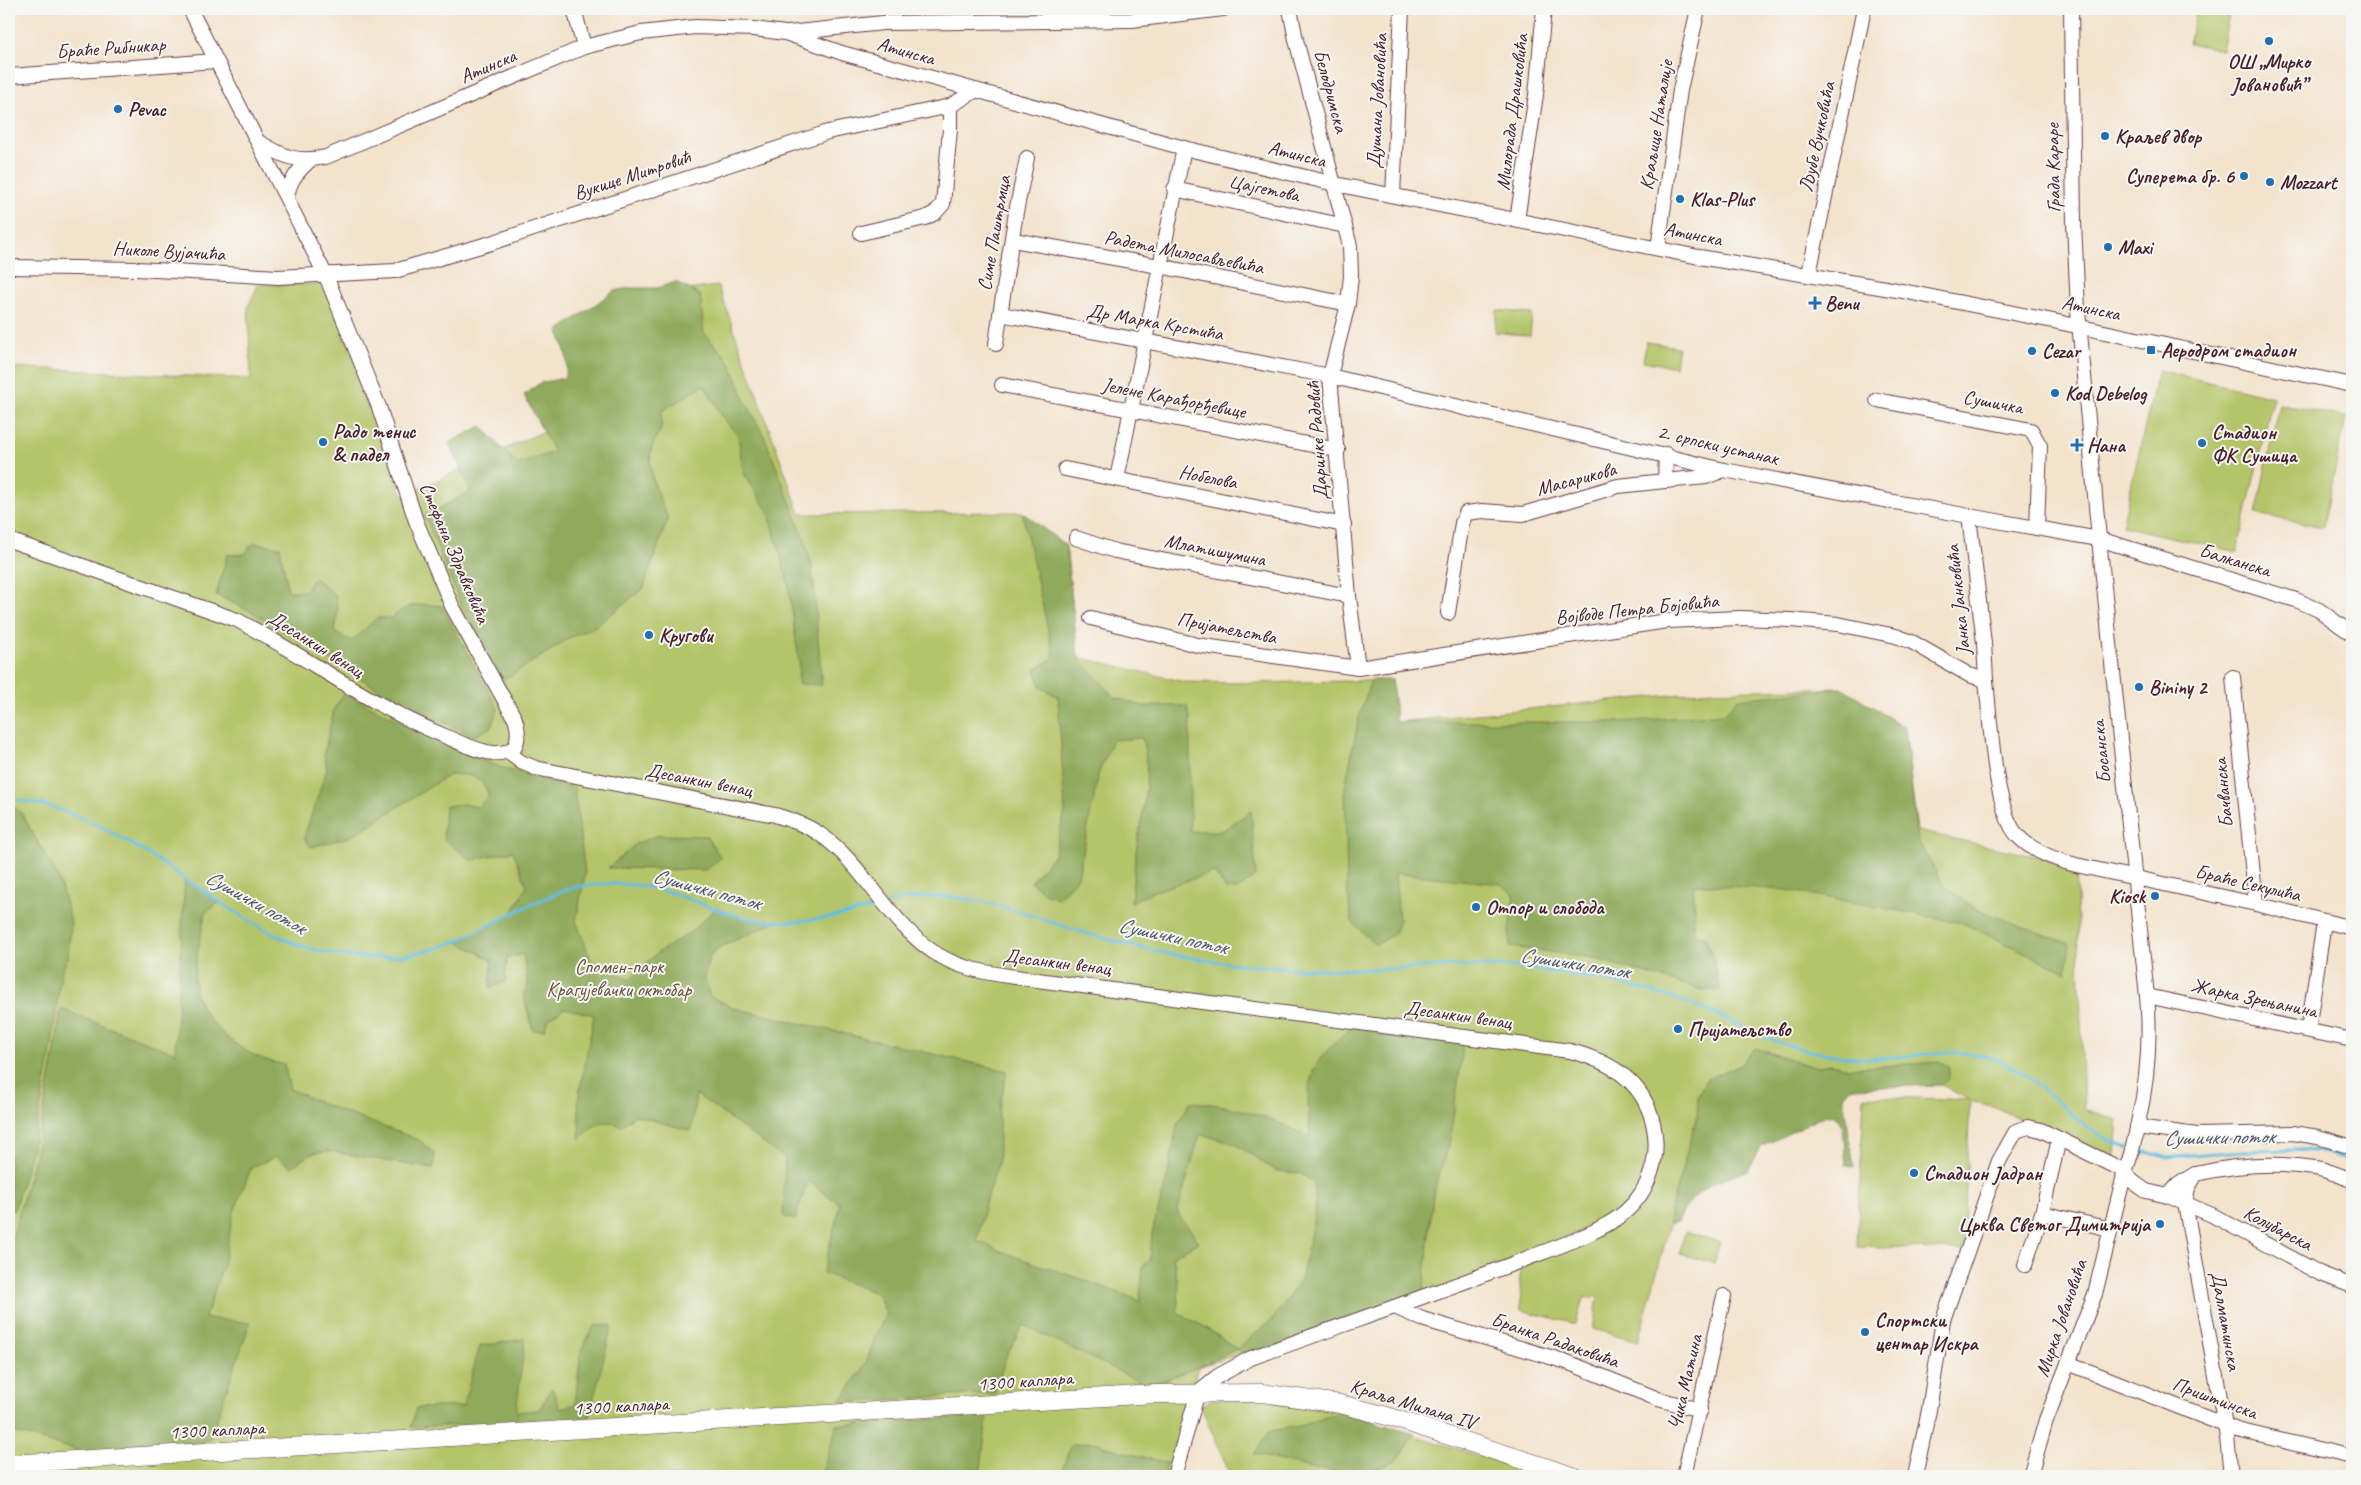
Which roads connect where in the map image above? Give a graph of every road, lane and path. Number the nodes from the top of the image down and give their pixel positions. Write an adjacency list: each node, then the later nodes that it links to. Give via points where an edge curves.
1 (190, 9): 15 (street, Стефана Здравковића)
2 (574, 9): 13 (street)
3 (1223, 9): 10 (street, via 1132,20)
4 (1290, 9): 23 (street, Белодримска)
5 (1402, 9): 25 (street, Душана Јовановића)
6 (1544, 9): 27 (street, Милорада Драшковића, via 1536,95)
7 (1698, 9): 31 (street, Краљице Наталије, via 1680,90)
8 (1864, 9): 34 (street, Љубе Вучковића)
9 (2071, 9): 38 (street, Града Караре, via 2074,222)
10 (881, 16): 11 (street)
11 (827, 28): 12 (street); 14 (street, via 826,37)
12 (785, 33): 13 (street, Атинска, via 695,27 641,33); 14 (street, Атинска)
13 (584, 47): 22 (street, Атинска, via 326,157)
14 (836, 52): 17 (street, Атинска)
15 (216, 61): 16 (street, Браће Рибникар); 19 (street, Стефана Здравковића)
16 (9, 76)
17 (975, 91): 18 (street, Вукице Митровић); 20 (street, Атинска)
18 (950, 106): 29 (street, via 943,204 935,214 925,218); 35 (street, Вукице Митровић, via 828,132 491,243 395,271)
19 (259, 142): 22 (street, Атинска, via 281,156); 26 (street, Стефана Здравковића)
20 (1184, 148): 23 (street, Атинска); 24 (street)
21 (1027, 158): 30 (street, Симе Паштрмца)
22 (309, 161): 26 (street, via 288,186)
23 (1335, 184): 25 (street, Атинска); 28 (street, Даринке Радовић)
24 (1174, 189): 28 (street, Цајгетова); 32 (street)
25 (1393, 195): 27 (street, Атинска)
26 (286, 198): 35 (street, Стефана Здравковића)
27 (1517, 220): 31 (street, Атинска)
28 (1346, 226): 36 (street, Даринке Радовић, via 1352,276)
29 (861, 233)
30 (1013, 240): 32 (street, Радета Милосављевића); 37 (street, Симе Паштрмца)
31 (1658, 248): 34 (street, Атинска)
32 (1159, 266): 36 (street, Радета Милосављевића); 39 (street)
33 (9, 267): 35 (street, Николе Вујачића)
34 (1809, 274): 38 (street, Атинска)
35 (326, 276): 65 (street, Стефана Здравковића, via 379,407 416,521 452,606 518,726 518,740)
36 (1348, 304): 41 (street, Даринке Радовић)
37 (1000, 315): 39 (street, Др Марка Крстића); 40 (street)
38 (2080, 326): 43 (street, Атинска); 56 (street, Босанска)
39 (1144, 340): 41 (street, Др Марка Крстића); 45 (street)
40 (996, 344)
41 (1330, 376): 46 (street, Даринке Радовић); 47 (street, 2. српски устанак)
42 (1002, 385): 45 (street, Јелене Карађорђевице)
43 (2352, 385)
44 (1877, 400): 54 (street, Сушичка, via 2031,430 2040,446)
45 (1130, 410): 46 (street, Јелене Карађорђевице); 50 (street)
46 (1338, 450): 53 (street, Даринке Радовић)
47 (1666, 454): 49 (street, 2. српски устанак); 51 (street)
48 (1065, 469): 50 (street, Нобелова)
49 (1724, 470): 51 (street, Масарикова, via 1706,478); 52 (street, 2. српски устанак)
50 (1117, 479): 53 (street, Нобелова)
51 (1665, 481): 59 (street, Масарикова, via 1618,486 1523,514 1470,511 1462,522)
52 (1969, 516): 54 (street, 2. српски устанак); 64 (street, Јанка Јанковића)
53 (1344, 525): 58 (street, Даринке Радовић)
54 (2037, 528): 56 (street, 2. српски устанак)
55 (1076, 538): 58 (street, Млатишумина, via 1115,551)
56 (2099, 539): 61 (street, Балканска, via 2296,600 2319,610); 66 (street, Босанска)
57 (9, 540): 65 (street, Десанкин венац, via 238,620 367,699 417,724 468,746 493,753)
58 (1349, 596): 62 (street, Даринке Радовић)
59 (1448, 613)
60 (1091, 618): 62 (street, Пријатељства, via 1197,645)
61 (2352, 634)
62 (1358, 668): 64 (street, Војводе Петра Бојовића, via 1667,621 1740,618 1838,624 1896,636 1969,675)
63 (2233, 678): 67 (street, Бачванска)
64 (1986, 680): 66 (street, via 1999,794 2015,833 2056,860)
65 (508, 752): 86 (street, Десанкин венац, via 535,768 796,821 826,838 892,913 932,951 954,963 985,973 1570,1050 1598,1059 1630,1080 1650,1113 1655,1146 1649,1179 1626,1211 1583,1235)
66 (2134, 878): 67 (street, Браће Секулића); 70 (street, Босанска)
67 (2256, 904): 68 (street, Браће Секулића)
68 (2324, 922): 69 (street, Браће Секулића); 71 (street)
69 (2352, 928)
70 (2147, 996): 71 (street, Жарка Зрењанина); 73 (street, Босанска, via 2149,1063)
71 (2308, 1030): 72 (street, Жарка Зрењанина)
72 (2352, 1040)
73 (2136, 1132): 75 (street, via 2197,1135 2293,1133); 76 (street, Босанска)
74 (2059, 1139): 76 (street, Колубарска); 81 (street); 99 (street, Колубарска, via 2028,1127 2016,1131 1999,1161 1943,1320)
75 (2352, 1147)
76 (2128, 1165): 79 (street, Колубарска, via 2138,1186); 82 (street, Мирка Јовановића)
77 (2196, 1174): 78 (street, via 2232,1167 2288,1165 2318,1168); 79 (street, via 2178,1184); 80 (street, via 2188,1188)
78 (2352, 1180)
79 (2168, 1196): 80 (street, Колубарска)
80 (2185, 1203): 84 (street, Колубарска, via 2319,1273); 92 (street, Далматинска)
81 (2042, 1214): 82 (street); 83 (street)
82 (2110, 1228): 87 (street, Мирка Јовановића, via 2096,1294)
83 (2025, 1265)
84 (2352, 1286)
85 (1724, 1296): 91 (street, Чика Матина)
86 (1397, 1308): 88 (street, Десанкин венац); 91 (street, Бранка Радаковића, via 1422,1319 1568,1362 1658,1399)
87 (2068, 1363): 92 (street, Приштинска); 95 (street, Мирка Јовановића, via 2046,1420)
88 (1229, 1369): 89 (street, Десанкин венац); 90 (street, via 1227,1382)
89 (1198, 1392): 90 (main road, 1300 каплара); 94 (main road, 1300 каплара); 96 (street)
90 (1236, 1392): 97 (main road, Краља Милана IV, via 1295,1396 1354,1407)
91 (1700, 1410): 98 (street, Чика Матина)
92 (2224, 1424): 93 (street, Приштинска, via 2252,1434); 100 (street, Далматинска)
93 (2352, 1457)
94 (9, 1464)
95 (2033, 1475)
96 (1174, 1476)
97 (1573, 1476)
98 (1684, 1476)
99 (1915, 1476)
100 (2231, 1476)

